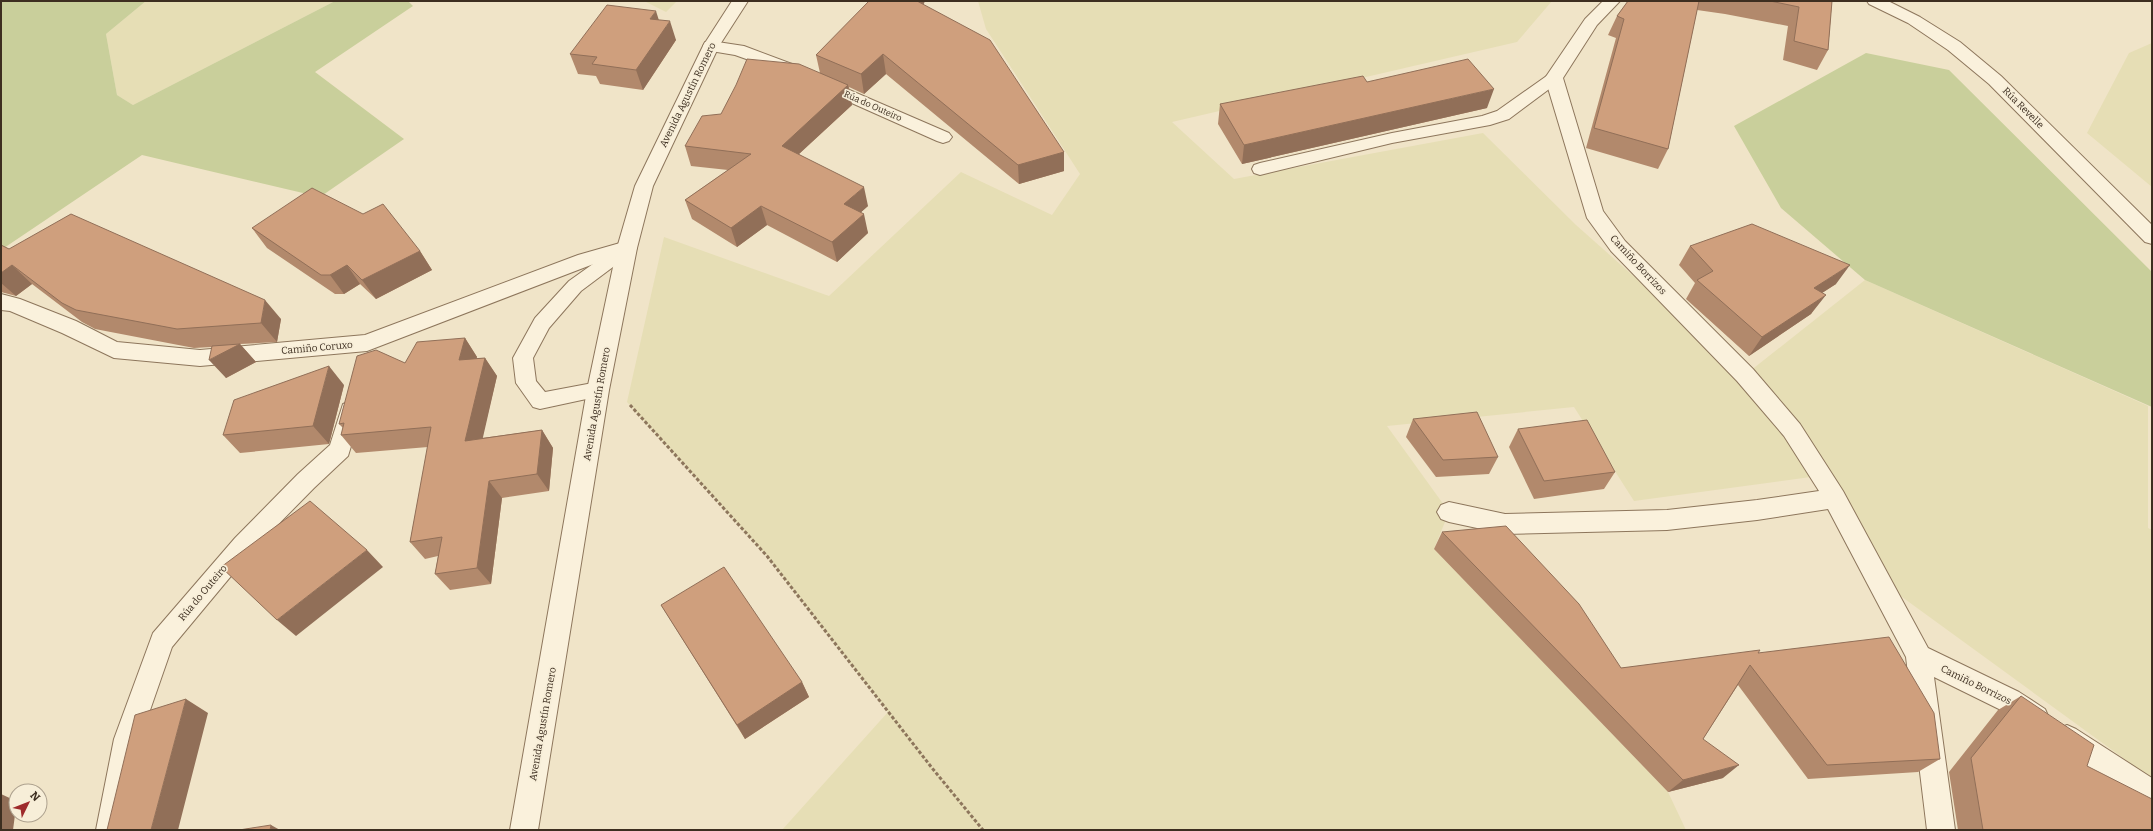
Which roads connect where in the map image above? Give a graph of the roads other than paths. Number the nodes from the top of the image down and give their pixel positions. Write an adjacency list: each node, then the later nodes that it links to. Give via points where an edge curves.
1 (740, 1): 4 (street, Avenida Agustín Romero)
2 (1612, 1): 5 (street, via 1591,22)
3 (1876, 1): 8 (street, Rúa Revelle, via 1914,20 1995,80)
4 (711, 46): 6 (street, Rúa do Outeiro, via 738,50 812,79); 9 (street, Avenida Agustín Romero, via 644,186)
5 (1554, 78): 7 (lane, via 1503,115 1484,121 1392,138); 13 (street, Camiño Borrizos, via 1594,213 1618,246 1745,375 1792,430)
6 (943, 137)
7 (1260, 169)
8 (2152, 237)
9 (628, 248): 10 (street, Camiño Coruxo, via 585,260 365,354 200,358 114,350 70,327 13,304); 11 (street, Avenida Agustín Romero); 11 (lane, via 576,286 542,323 523,358 526,384 540,401)
10 (1, 302)
11 (598, 390): 18 (street, Avenida Agustín Romero)
12 (356, 391): 17 (street, Rúa do Outeiro, via 340,450 243,545 162,641 127,739)
13 (1835, 498): 14 (street, via 1666,520 1505,524); 15 (street, Camiño Borrizos)
14 (1449, 512)
15 (1919, 656): 16 (street, Camiño Borrizos, via 2010,701); 19 (street, Camiño Borrizos)
16 (2152, 794)
17 (110, 830)
18 (524, 830)
19 (1941, 830)

